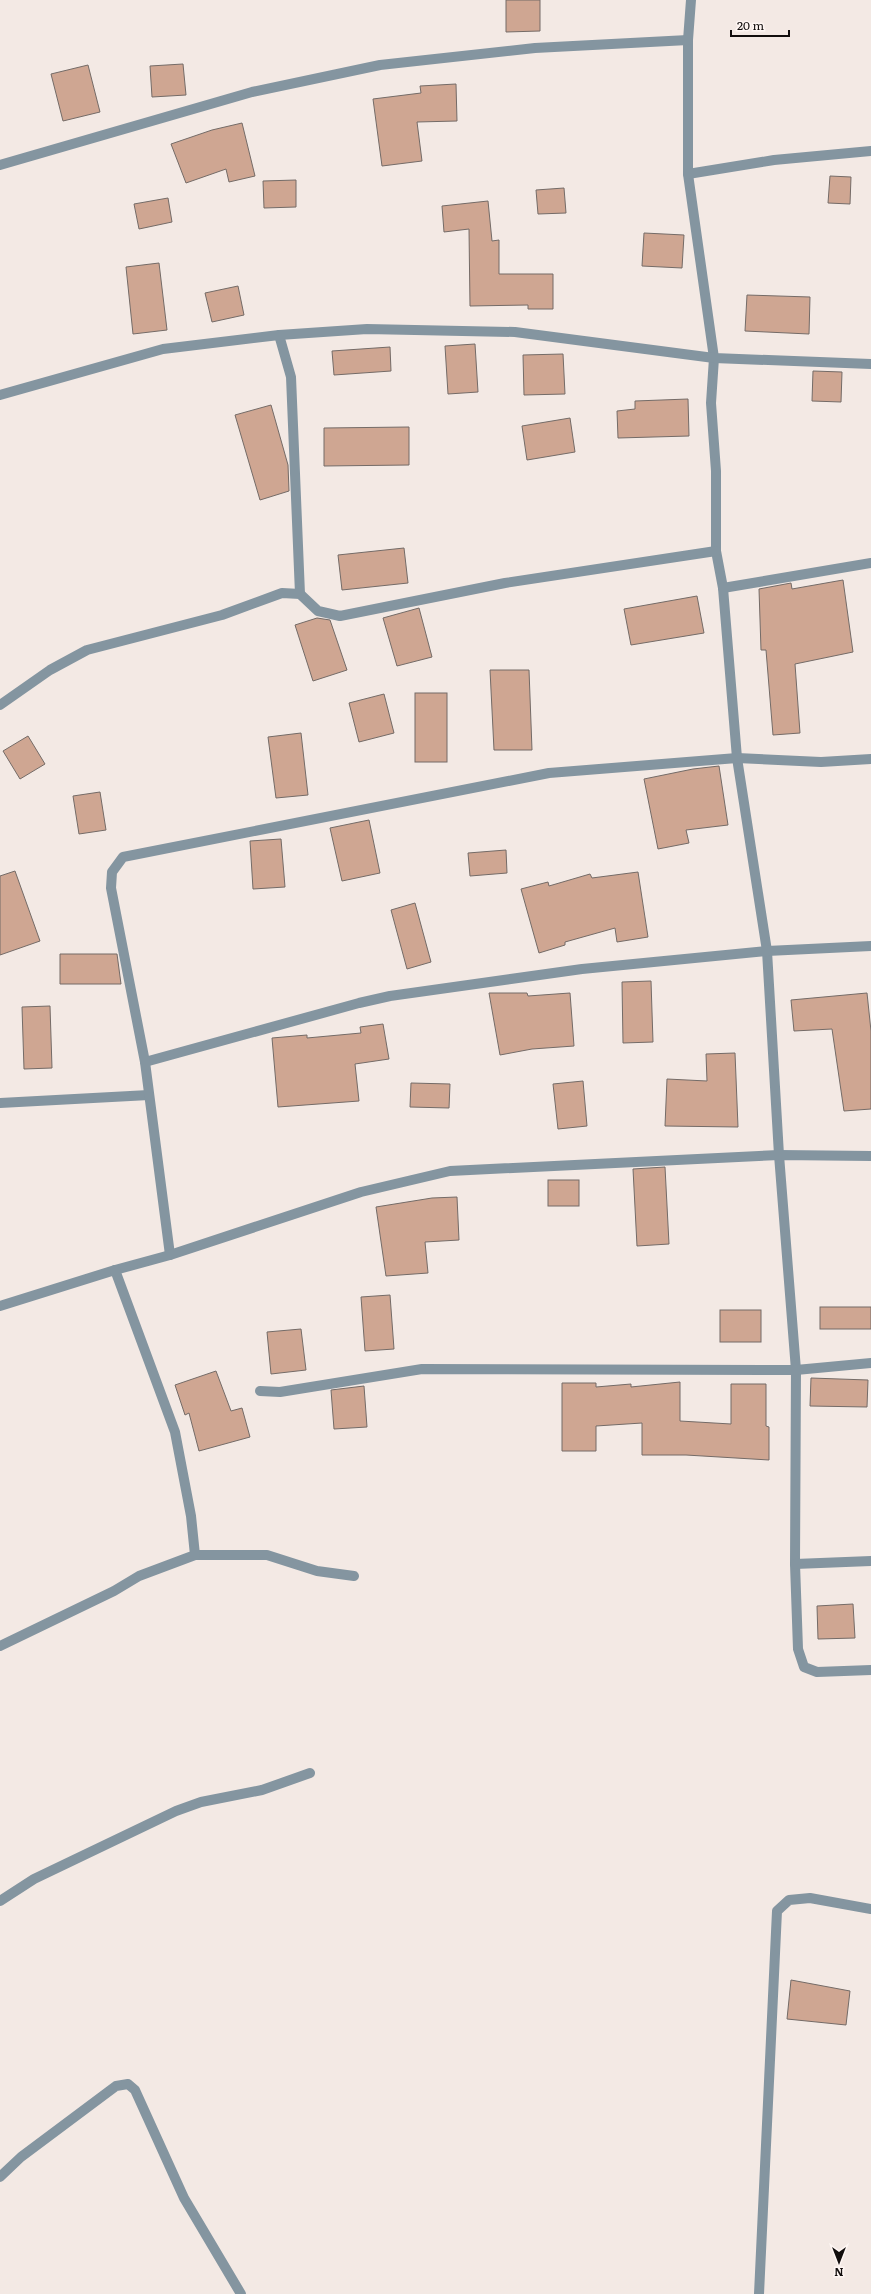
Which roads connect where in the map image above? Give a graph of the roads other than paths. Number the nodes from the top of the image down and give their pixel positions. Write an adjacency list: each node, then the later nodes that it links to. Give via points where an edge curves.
1 (692, 0): 2 (street)
2 (688, 40): 4 (street, via 535,48 380,65 252,92); 5 (street)
3 (871, 152): 5 (street, via 774,160)
4 (0, 166)
5 (688, 174): 7 (street)
6 (279, 335): 7 (street, via 367,329 515,332); 9 (street, via 163,349); 13 (street, via 291,377)
7 (714, 358): 8 (street); 10 (street, via 711,403 716,471)
8 (871, 364)
9 (0, 395)
10 (716, 551): 12 (street); 13 (street, via 505,583 340,616 318,611)
11 (871, 563): 12 (street)
12 (723, 588): 15 (street)
13 (300, 594): 14 (street, via 282,593 222,615 87,650 50,670)
14 (0, 705)
15 (737, 758): 16 (street, via 820,762); 18 (street); 19 (street, via 549,773 123,857 112,872 111,888)
16 (871, 759)
17 (871, 946): 18 (street)
18 (766, 951): 19 (street, via 582,969 390,996); 22 (street)
19 (145, 1062): 20 (street)
20 (149, 1095): 21 (street); 24 (street)
21 (0, 1103)
22 (779, 1155): 23 (street); 24 (street, via 450,1171 360,1192); 28 (street)
23 (871, 1156)
24 (170, 1255): 25 (street)
25 (114, 1270): 26 (street); 30 (street, via 175,1432 191,1516)
26 (0, 1306)
27 (871, 1363): 28 (street)
28 (796, 1370): 29 (street, via 422,1369 280,1392); 32 (street)
29 (260, 1391)
30 (195, 1555): 33 (street, via 267,1555 317,1571); 34 (street, via 139,1576 114,1592)
31 (871, 1561): 32 (street)
32 (795, 1564): 35 (street, via 798,1649 804,1667 817,1672)
33 (354, 1576)
34 (0, 1646)
35 (871, 1670)
36 (310, 1773): 37 (street, via 262,1790 201,1802 176,1811 34,1879)
37 (0, 1900)
38 (871, 1909): 41 (street, via 810,1898 788,1900 777,1911)
39 (0, 2177): 40 (street, via 21,2157 116,2086 128,2084 135,2090 184,2198)
40 (241, 2294)
41 (759, 2294)

